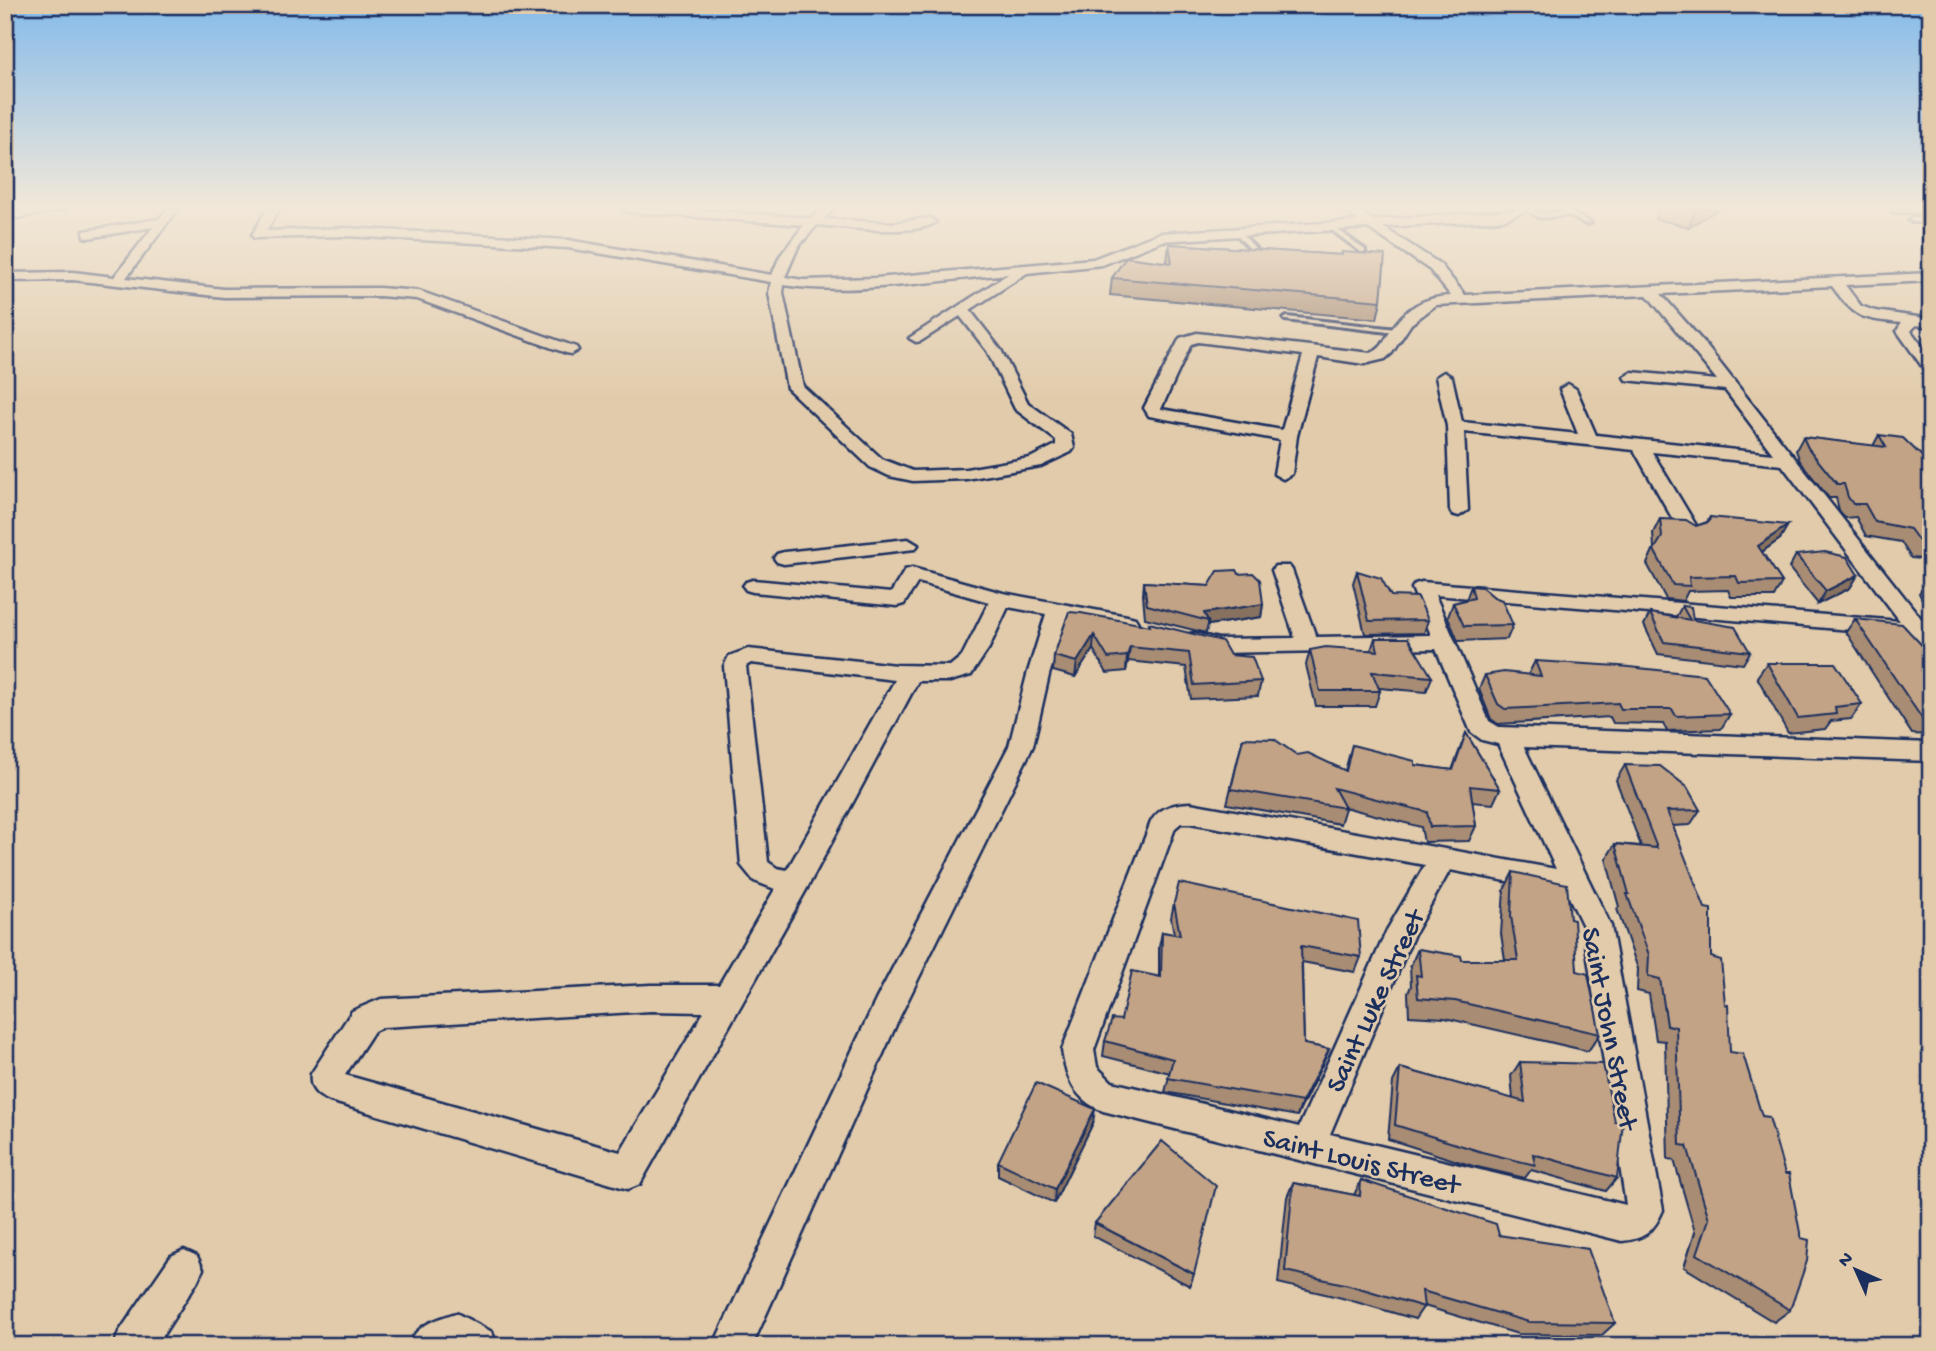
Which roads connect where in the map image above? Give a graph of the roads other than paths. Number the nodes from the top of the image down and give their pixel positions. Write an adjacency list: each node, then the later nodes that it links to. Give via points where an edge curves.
1 (124, 272): 9 (street)
2 (725, 272): 11 (street)
3 (780, 272): 11 (street)
4 (996, 272): 11 (street, via 827,285)
5 (1020, 272): 16 (street)
6 (1439, 272): 15 (street)
7 (5, 277): 9 (street)
8 (1931, 277): 10 (street)
9 (118, 280): 22 (street, via 225,293 419,295)
10 (1908, 280): 12 (street); 13 (street)
11 (776, 282): 16 (street, via 795,388 876,463 913,476 1009,468 1035,462 1065,447 1065,438 1021,406 994,350)
12 (1836, 282): 14 (street); 18 (street, via 1856,309)
13 (1931, 287)
14 (1651, 291): 15 (street); 27 (street)
15 (1461, 299): 20 (street, via 1433,301)
16 (963, 310): 21 (street)
17 (1287, 319): 20 (lane)
18 (1908, 321): 19 (street); 24 (street, via 1904,331)
19 (1931, 323)
20 (1397, 331): 23 (street, via 1388,351 1378,357)
21 (916, 338)
22 (571, 350)
23 (1312, 351): 30 (street); 30 (street, via 1197,337 1182,344 1152,408 1155,413)
24 (1931, 369)
25 (1444, 377): 29 (street)
26 (1632, 377): 27 (street)
27 (1728, 386): 33 (street)
28 (1568, 389): 31 (street)
29 (1455, 426): 31 (street); 35 (street)
30 (1289, 436): 34 (street)
31 (1590, 441): 32 (street)
32 (1640, 445): 33 (street); 36 (street)
33 (1785, 460): 47 (street)
34 (1283, 474)
35 (1459, 510)
36 (1690, 532)
37 (908, 545): 38 (street)
38 (817, 555): 39 (street); 42 (street)
39 (784, 558)
40 (1282, 570): 49 (street)
41 (753, 586): 42 (street)
42 (801, 590): 43 (street, via 897,600 912,574)
43 (1001, 599): 44 (street); 50 (street, via 966,668 954,675)
44 (1058, 611): 45 (street); 63 (street, via 1021,746 887,1010)
45 (1142, 627)
46 (1168, 633): 49 (street, via 1218,646)
47 (1924, 638): 48 (street, via 1422,587)
48 (1443, 642): 49 (street); 51 (street, via 1479,726)
49 (1308, 645)
50 (910, 674): 54 (street); 54 (street, via 748,656 737,661 755,866 770,878)
51 (1507, 738): 52 (street); 55 (street, Saint John Street)
52 (1931, 752)
53 (1443, 858): 55 (street); 57 (street, Saint Luke Street, via 1401,930); 57 (street, Saint Louis Street, via 1190,813 1175,814 1164,822 1079,1050 1083,1074 1103,1095)
54 (796, 882): 56 (street)
55 (1577, 884): 58 (street, Saint John Street, via 1597,926)
56 (728, 999): 56 (street, via 628,1172 326,1082 363,1021 381,1013 652,998)
57 (1308, 1145): 58 (street, Saint Louis Street, via 1622,1223 1636,1222)
58 (1645, 1210)
59 (184, 1269): 60 (street)
60 (133, 1346)
61 (427, 1346): 62 (street, via 456,1332)
62 (478, 1346)
63 (732, 1346)

